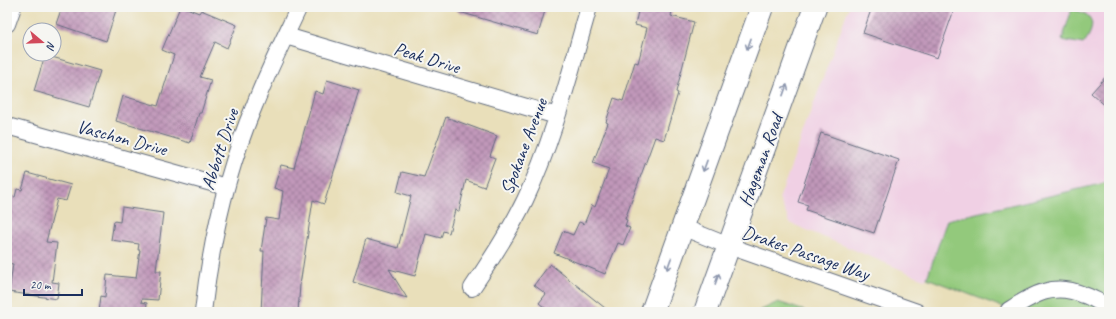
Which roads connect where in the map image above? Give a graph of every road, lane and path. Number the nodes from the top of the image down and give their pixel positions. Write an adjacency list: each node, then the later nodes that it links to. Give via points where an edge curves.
1 (13, 7): 6 (street)
2 (299, 7): 7 (street, Abbott Drive)
3 (589, 7): 8 (street, Spokane Avenue)
4 (762, 7): 11 (main road, one-way to 11)
5 (815, 7): 12 (main road, Hageman Road, one-way to 5)
6 (7, 24)
7 (286, 36): 8 (street, Peak Drive); 10 (street, Abbott Drive, via 255,104)
8 (557, 116): 13 (street, Spokane Avenue, via 525,200 502,244)
9 (7, 126): 10 (street, Vaschon Drive)
10 (226, 187): 15 (street, Abbott Drive, via 212,248)
11 (682, 227): 12 (street, Drakes Passage Way); 16 (main road, one-way to 16)
12 (729, 246): 17 (main road, Hageman Road, one-way to 12); 18 (street, Drakes Passage Way)
13 (472, 288)
14 (1109, 306): 19 (street, via 1077,292 1050,289 1032,295)
15 (203, 312)
16 (652, 312)
17 (705, 312)
18 (917, 312)
19 (1008, 312)

